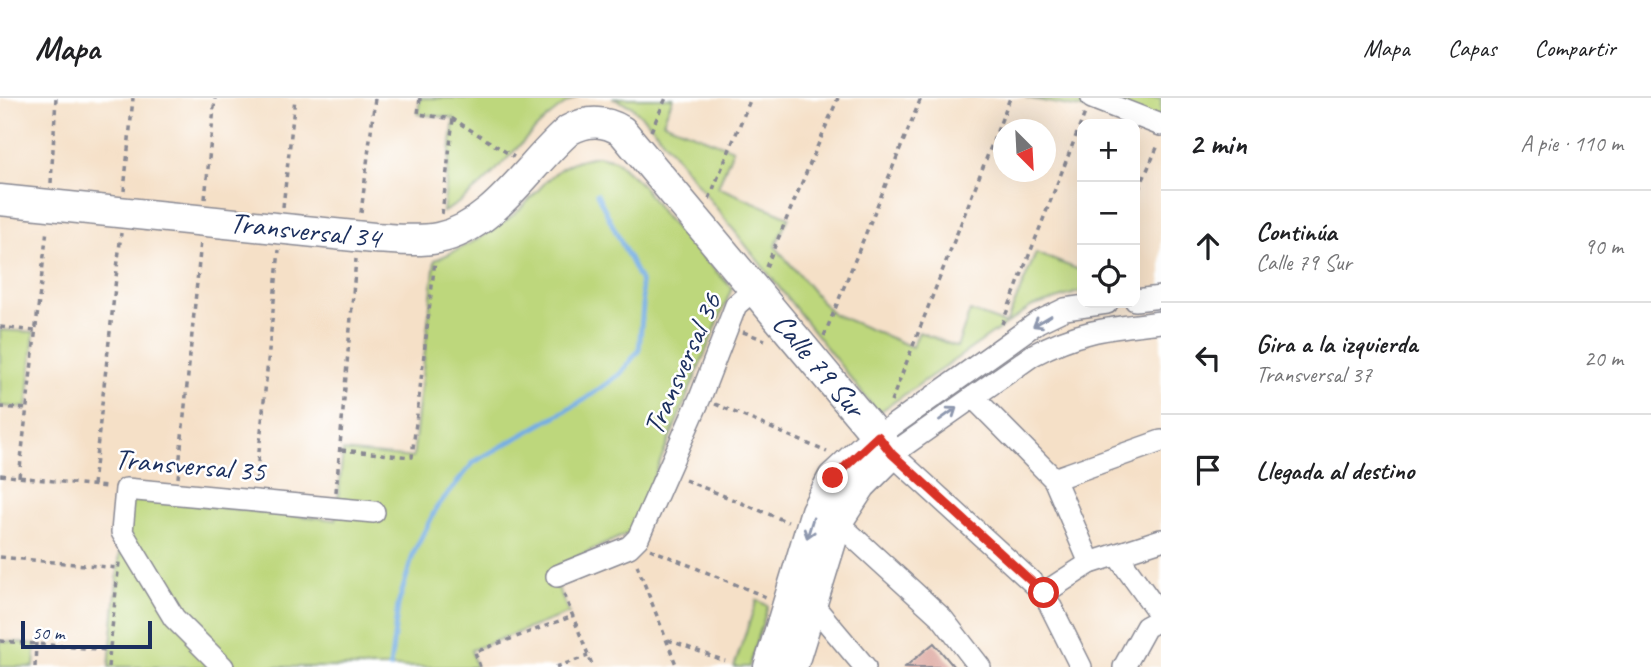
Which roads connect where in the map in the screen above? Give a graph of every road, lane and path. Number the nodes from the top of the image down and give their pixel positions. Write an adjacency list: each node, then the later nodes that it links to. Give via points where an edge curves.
1 (56, 98): 22 (path)
2 (133, 98): 19 (path)
3 (215, 98): 24 (path)
4 (295, 98): 26 (path)
5 (375, 98): 27 (path)
6 (419, 98): 13 (path, via 418,114)
7 (666, 98): 17 (path)
8 (751, 98): 25 (path)
9 (838, 98): 29 (path, Transversal 36)
10 (921, 98): 37 (path)
11 (1010, 98): 43 (path)
12 (1089, 104): 14 (street); 36 (path)
13 (453, 119): 18 (path); 28 (path)
14 (1161, 125)
15 (569, 130): 17 (street, Calle 79 Sur, via 591,122 608,124 622,131); 18 (street, Transversal 34)
16 (1161, 139): 20 (path)
17 (642, 153): 25 (street, Calle 79 Sur)
18 (531, 168): 28 (street, Transversal 34, via 474,222)
19 (125, 181)
20 (1140, 187)
21 (0, 200): 22 (street, Transversal 34)
22 (50, 205): 23 (street, Transversal 34); 35 (path)
23 (124, 213): 24 (street, Transversal 34); 50 (path)
24 (203, 220): 26 (street, Transversal 34); 52 (path)
25 (699, 221): 29 (street, Calle 79 Sur)
26 (281, 229): 27 (street, Transversal 34); 53 (path)
27 (358, 236): 28 (street, Transversal 34, via 414,241); 44 (path)
28 (440, 238): 44 (path, via 412,457)
29 (756, 288): 37 (street, Calle 79 Sur); 39 (street, Transversal 36, via 736,304)
30 (1161, 297): 31 (street)
31 (1140, 299)
32 (1077, 307): 36 (street, one-way to 36, via 1050,315)
33 (1161, 322): 38 (street, via 1083,332 1058,341)
34 (0, 327): 35 (path)
35 (35, 331): 41 (path)
36 (989, 356): 43 (street)
37 (815, 359): 43 (street, Calle 79 Sur)
38 (973, 397): 43 (street, one-way to 38); 49 (street)
39 (700, 398): 45 (path); 46 (street, Transversal 36)
40 (0, 407): 41 (path)
41 (27, 409): 48 (path)
42 (1161, 441): 49 (street)
43 (885, 445): 45 (street); 57 (street); 66 (street, Calle 79 Sur)
44 (341, 450): 54 (path)
45 (848, 461): 67 (street, one-way to 67, via 816,510)
46 (667, 472): 56 (path); 60 (street, Transversal 36)
47 (0, 475): 48 (path, Transversal 35)
48 (19, 477): 50 (path, Transversal 35)
49 (1054, 479): 63 (street)
50 (93, 485): 51 (path, Transversal 35)
51 (126, 489): 52 (street, Transversal 35); 58 (street)
52 (176, 494): 53 (street, Transversal 35)
53 (254, 501): 54 (street, Transversal 35)
54 (334, 508): 55 (street, Transversal 35)
55 (374, 512)
56 (781, 519)
57 (837, 522): 67 (street); 86 (street, via 942,618)
58 (122, 532): 64 (path); 78 (street, via 174,618)
59 (1161, 540): 61 (street)
60 (631, 545): 65 (street); 67 (path); 70 (path)
61 (1117, 555): 63 (street); 69 (street)
62 (0, 557): 64 (path)
63 (1090, 564): 66 (street)
64 (118, 568): 73 (path)
65 (557, 576): 68 (path)
66 (1044, 593): 87 (street, Calle 79 Sur)
67 (799, 605): 83 (street); 84 (street); 85 (street)
68 (573, 616): 74 (path); 79 (path, via 475,652)
69 (1161, 617): 88 (street, via 1146,627)
70 (667, 640): 75 (path); 82 (path)
71 (0, 641): 72 (path)
72 (36, 643): 73 (path); 76 (path)
73 (110, 650): 77 (path)
74 (588, 656): 80 (path); 81 (path)
75 (725, 662)
76 (35, 667)
77 (108, 667)
78 (223, 667)
79 (480, 667)
80 (556, 667)
81 (593, 667)
82 (677, 667)
83 (769, 667)
84 (792, 667)
85 (865, 667)
86 (980, 667)
87 (1081, 667)
88 (1124, 667)

